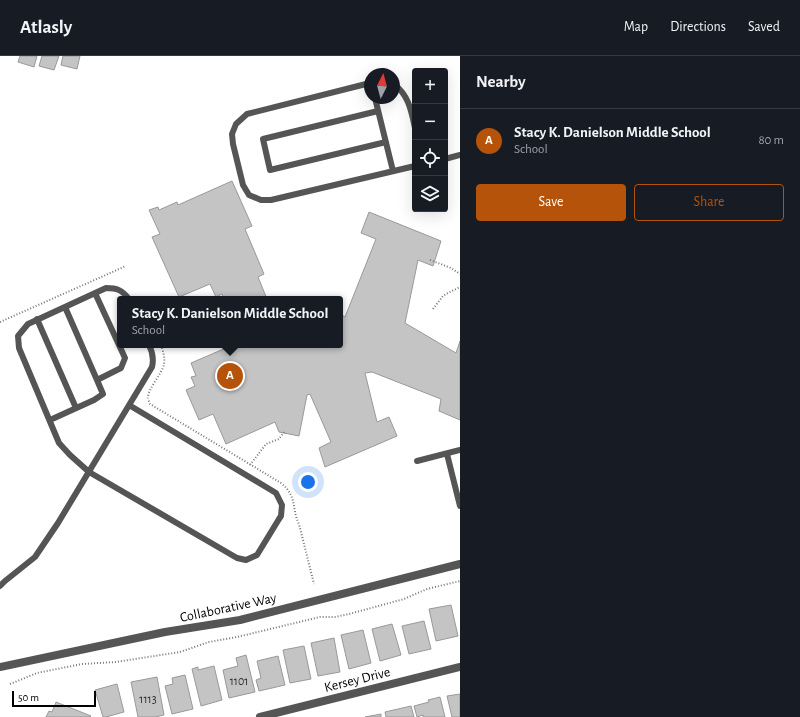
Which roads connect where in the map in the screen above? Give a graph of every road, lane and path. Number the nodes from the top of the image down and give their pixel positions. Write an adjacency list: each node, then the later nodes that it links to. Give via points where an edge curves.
1 (364, 85): 10 (lane, via 247,114 236,124 232,134 244,185 249,195 261,200 271,200)
2 (400, 88): 5 (lane, via 410,104)
3 (376, 104): 4 (lane)
4 (378, 111): 6 (lane); 6 (lane, via 263,139 270,170)
5 (412, 114)
6 (386, 142): 10 (lane)
7 (460, 155): 8 (lane)
8 (448, 158)
9 (412, 167): 10 (lane)
10 (393, 171)
11 (430, 260): 13 (path)
12 (126, 266): 20 (path)
13 (460, 274)
14 (460, 287): 18 (path, via 443,296)
15 (95, 293): 16 (lane, via 106,288 114,288); 17 (lane); 21 (lane)
16 (127, 296)
17 (65, 307): 19 (lane); 24 (lane)
18 (433, 309)
19 (37, 319): 26 (lane); 27 (lane, via 28,324 18,336 19,348)
20 (0, 322)
21 (117, 341)
22 (120, 348): 24 (lane, via 125,358 121,368)
23 (150, 348): 25 (lane, via 154,359 152,367)
24 (97, 380): 26 (lane, via 103,394)
25 (129, 405): 33 (lane); 33 (lane, via 276,493 282,505 281,516 257,555 246,560 237,558)
26 (76, 408): 27 (lane)
27 (50, 420): 33 (lane, via 59,443)
28 (285, 431): 32 (path, via 279,439 266,444)
29 (460, 450): 30 (lane)
30 (447, 454): 31 (lane); 34 (lane)
31 (416, 461)
32 (250, 465)
33 (88, 472): 37 (lane, via 35,558)
34 (460, 506)
35 (460, 564): 38 (street, Collaborative Way, via 240,620 165,632)
36 (460, 581): 40 (path, via 336,617 320,617 209,642 180,652 116,662 82,664 37,673)
37 (0, 586)
38 (0, 667)
39 (460, 667): 41 (street, Kersey Drive)
40 (10, 684)
41 (260, 717)

